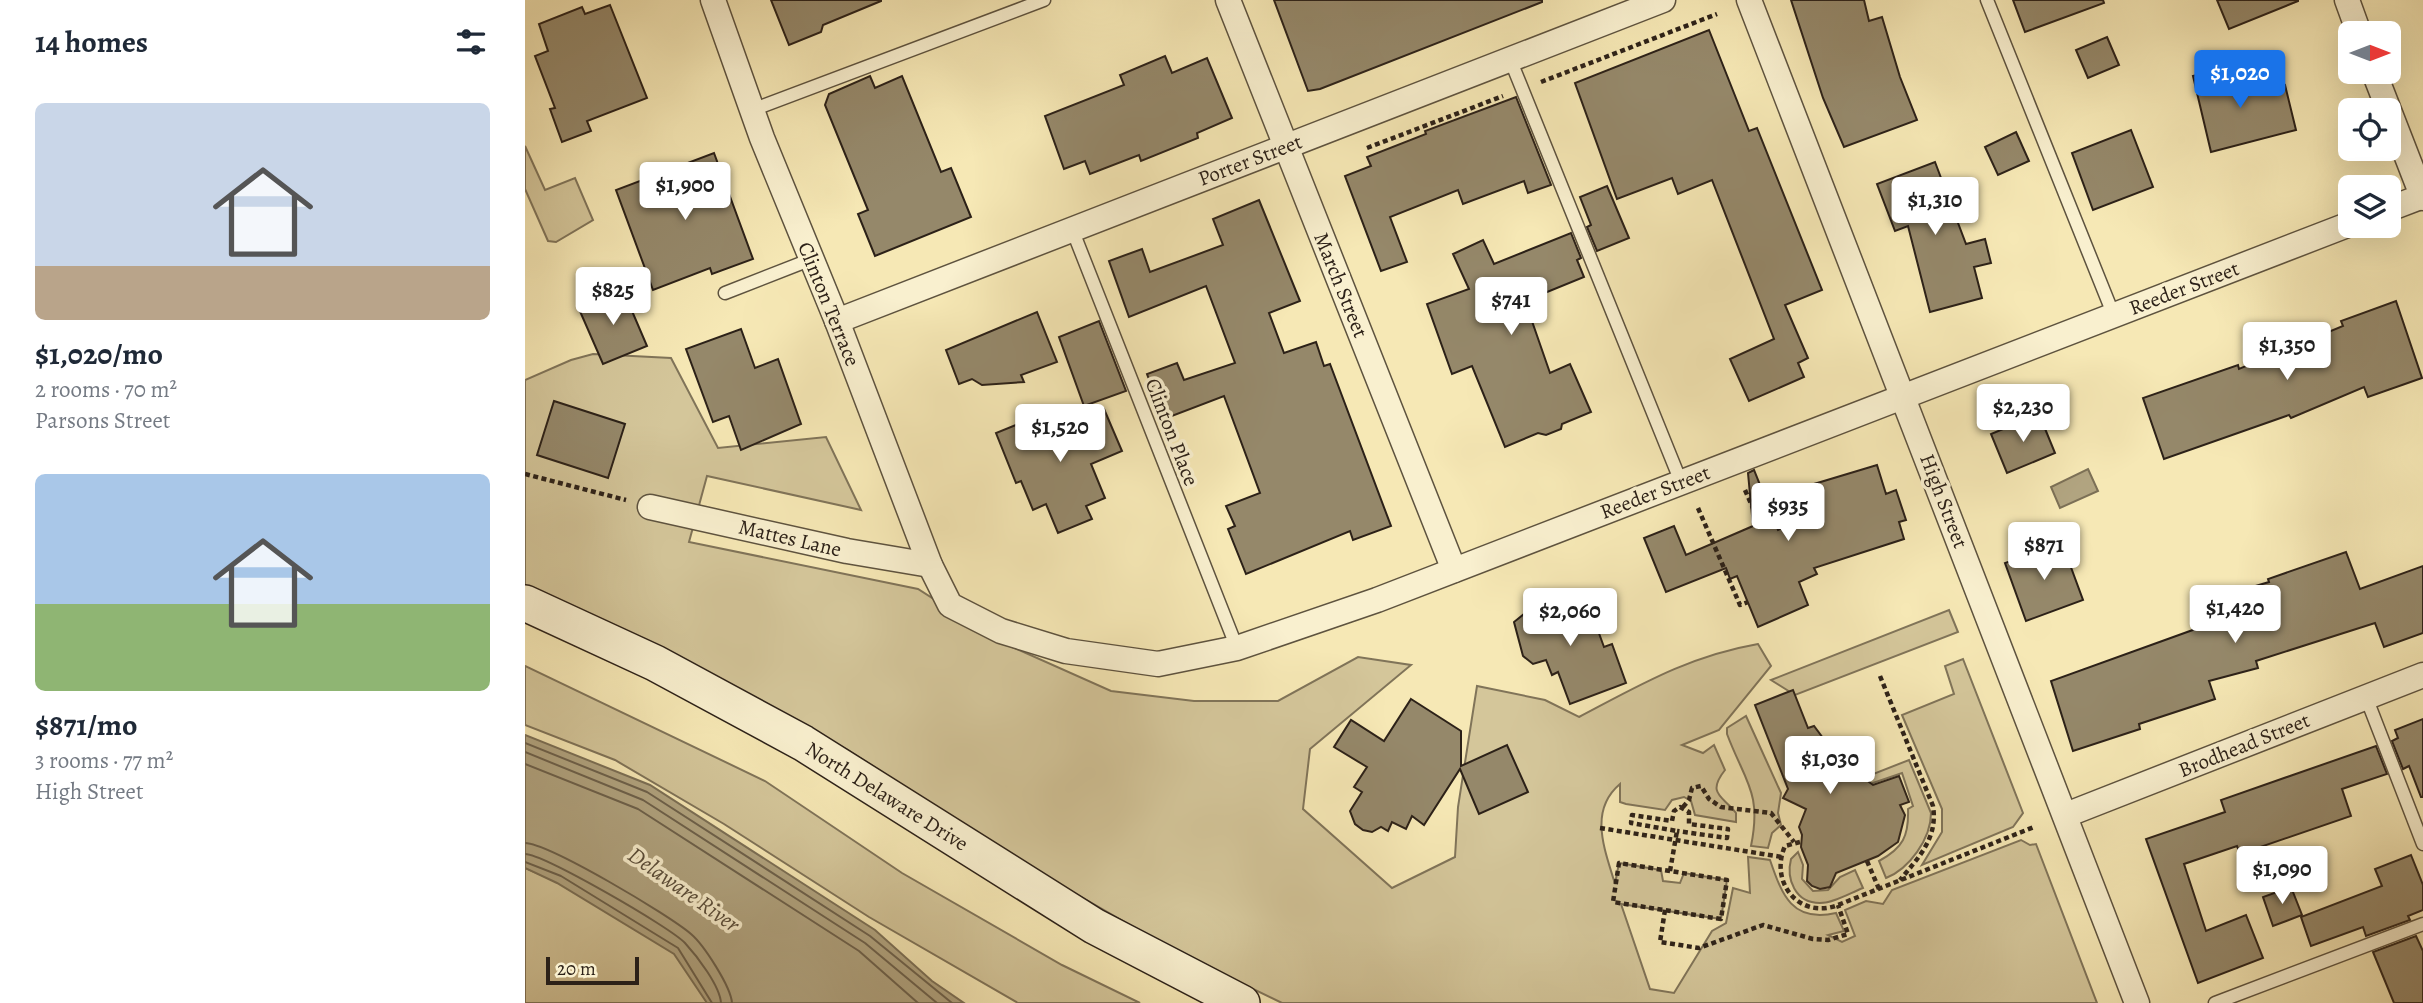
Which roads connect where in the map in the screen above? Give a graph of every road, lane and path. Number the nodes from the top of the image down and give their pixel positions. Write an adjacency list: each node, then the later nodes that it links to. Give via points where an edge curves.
1 (713, 0): 11 (street, Clinton Terrace)
2 (1044, 0): 11 (lane)
3 (1228, 0): 12 (street, March Street)
4 (1663, 0): 9 (street, Porter Street)
5 (1749, 0): 21 (street, High Street)
6 (1987, 0): 19 (lane)
7 (2347, 0): 8 (street)
8 (2355, 21)
9 (1510, 59): 12 (street, Porter Street); 23 (lane)
10 (2379, 84): 13 (street)
11 (753, 110): 17 (street, Clinton Terrace)
12 (1286, 146): 15 (street, Porter Street); 29 (street, March Street)
13 (2423, 197): 14 (street)
14 (2401, 205)
15 (1072, 229): 20 (street, Porter Street); 33 (lane, Clinton Place)
16 (2338, 229): 19 (street, Reeder Street)
17 (812, 259): 18 (lane); 20 (street, Clinton Terrace)
18 (725, 293)
19 (2114, 316): 21 (street, Reeder Street)
20 (837, 320): 28 (street, Clinton Terrace)
21 (1904, 396): 23 (street, Reeder Street); 38 (street, High Street)
22 (525, 474): 25 (path)
23 (1681, 482): 29 (street, Reeder Street)
24 (1745, 490): 27 (path)
25 (650, 507): 28 (street, Mattes Lane)
26 (1698, 508): 30 (path, via 1740,605)
27 (1756, 515)
28 (930, 565): 32 (street, Clinton Terrace)
29 (1454, 570): 33 (street, Reeder Street)
30 (1748, 602)
31 (525, 603): 52 (main road, North Delaware Drive, via 655,663 803,743 1094,926)
32 (950, 605): 33 (street, Reeder Street, via 1001,631 1066,651 1158,664)
33 (1237, 648)
34 (1880, 676): 47 (path, via 1936,822 1931,839)
35 (2423, 676): 36 (street, Brodhead Street)
36 (2366, 697): 38 (street, Brodhead Street); 43 (lane)
37 (1682, 807): 41 (path, via 1674,811 1672,821 1632,814 1631,823); 41 (path, via 1689,812 1689,824 1728,830 1727,838); 44 (path, via 1692,788 1701,786 1721,807 1771,813 1797,842 1785,846)
38 (2066, 815): 53 (street, High Street)
39 (2034, 827): 47 (path)
40 (1600, 828): 42 (path)
41 (1677, 831): 42 (path)
42 (1675, 840): 44 (path); 46 (path)
43 (2423, 844)
44 (1781, 857): 49 (path, via 1783,877 1793,899 1818,910)
45 (1867, 861): 48 (path)
46 (1669, 871): 50 (path, via 1619,863 1613,902); 50 (path, via 1727,880 1721,919)
47 (1899, 881): 48 (path)
48 (1879, 889): 49 (path)
49 (1838, 905): 50 (path, via 1848,934 1813,939 1763,925 1699,948 1660,942)
50 (1665, 910)
51 (2423, 924): 54 (lane)
52 (1242, 1003)
53 (2137, 1003)
54 (2215, 1003)

